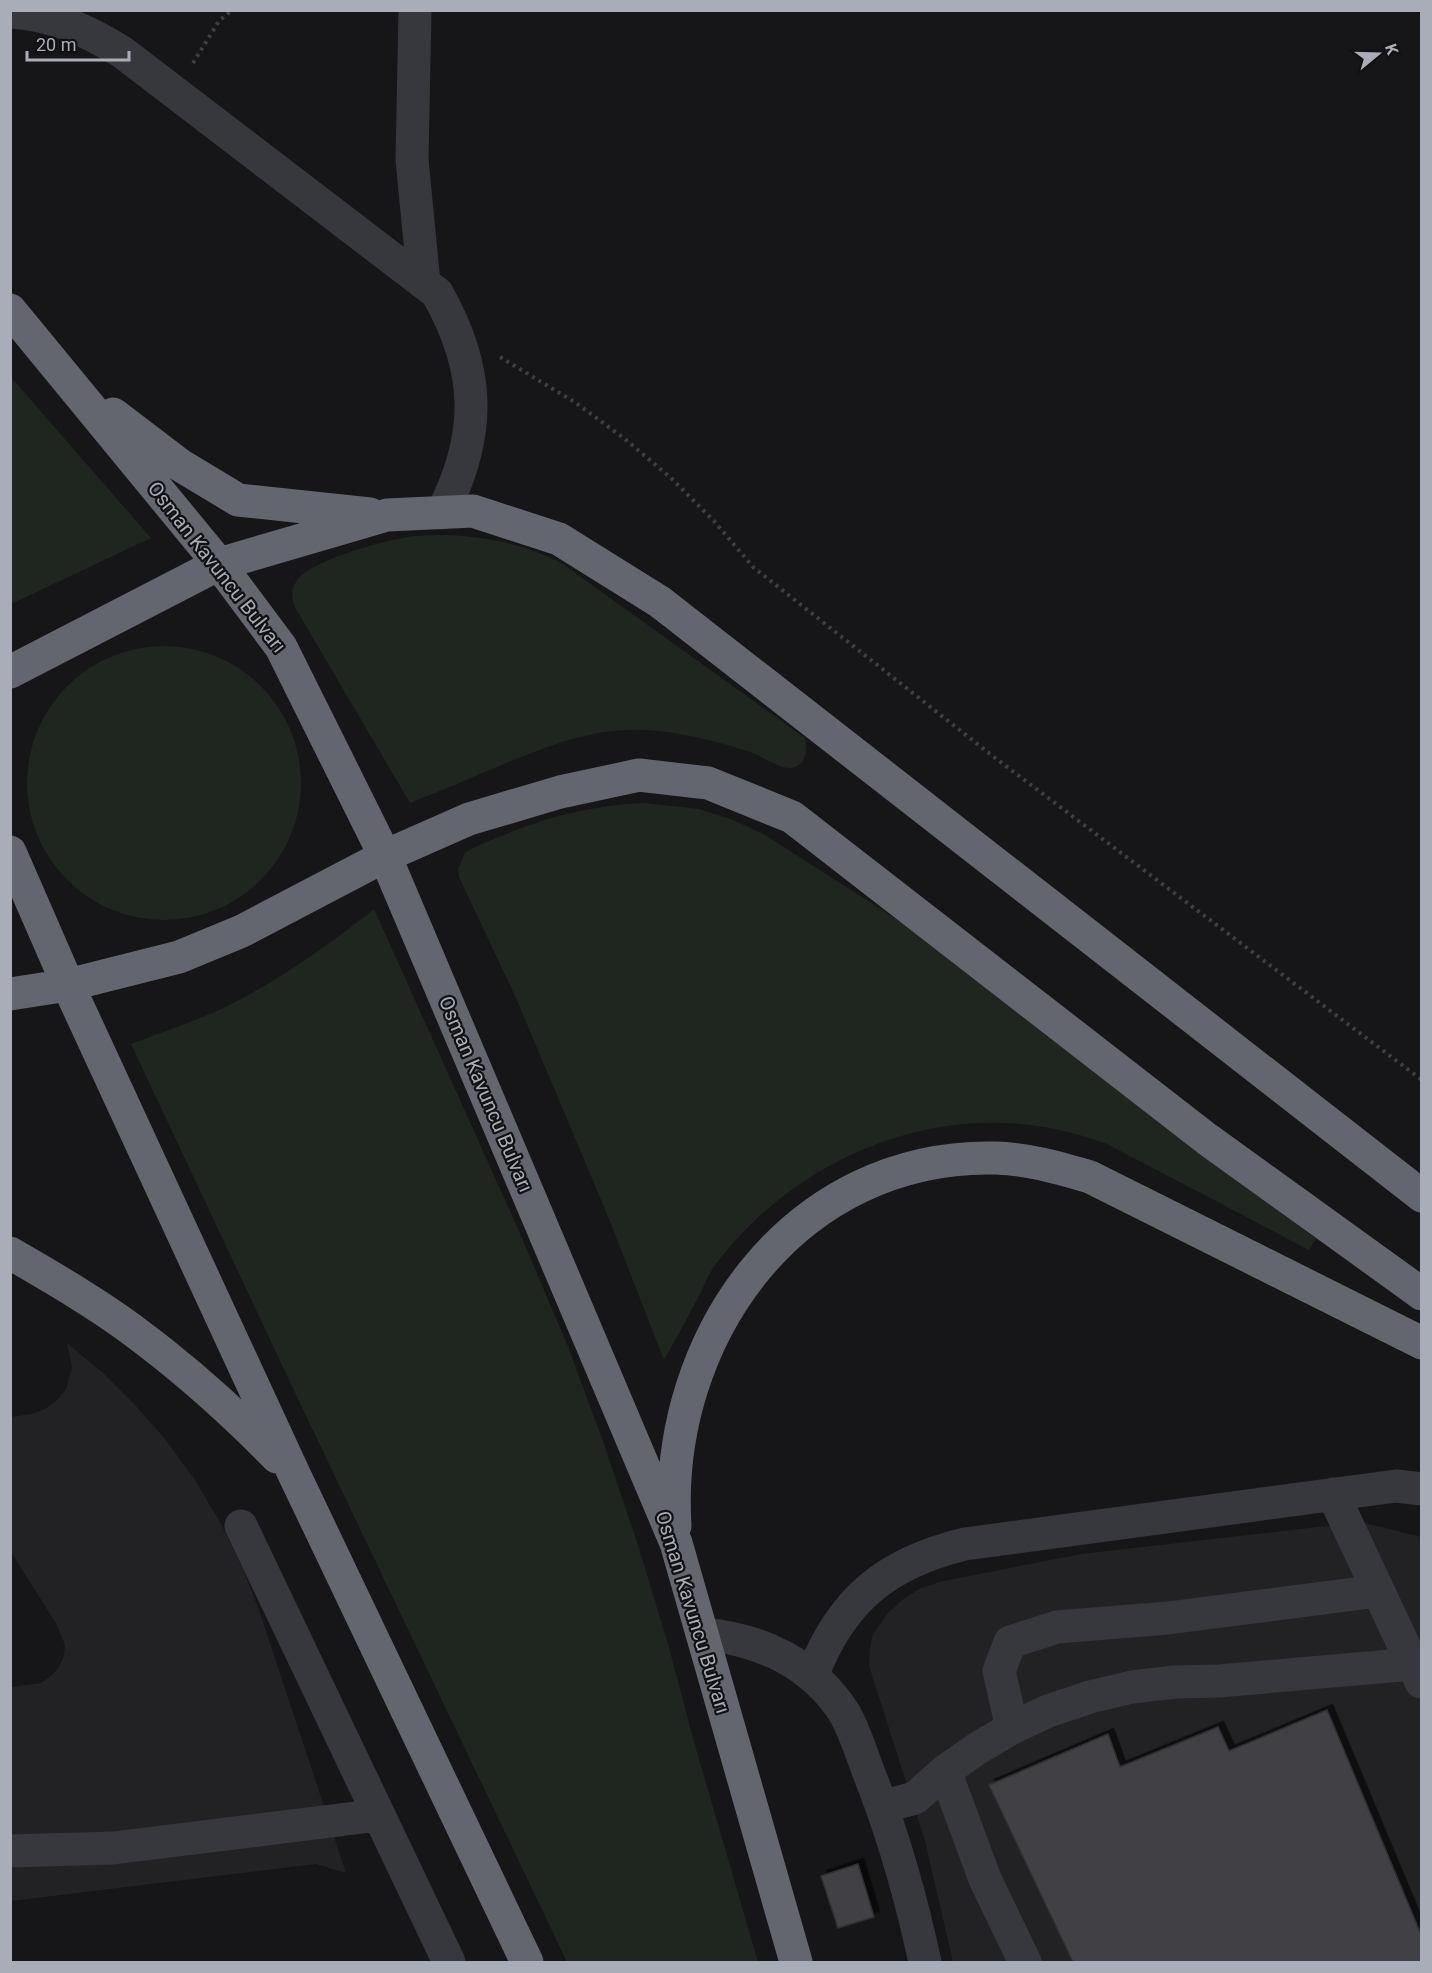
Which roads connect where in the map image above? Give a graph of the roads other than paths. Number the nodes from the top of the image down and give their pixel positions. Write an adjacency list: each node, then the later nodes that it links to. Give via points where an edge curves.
1 (415, 10): 3 (street, via 412,160)
2 (10, 12): 3 (street, via 74,26 122,52)
3 (424, 283): 6 (street, via 437,293 459,336 470,383 469,437 460,472)
4 (10, 310): 5 (highway, Osman Kavuncu Bulvarı)
5 (65, 377): 7 (highway, via 180,465 238,500); 8 (highway, Osman Kavuncu Bulvarı)
6 (442, 513): 7 (highway); 14 (highway, via 473,511 559,539 660,602)
7 (387, 515): 8 (highway)
8 (219, 564): 9 (highway); 11 (highway, Osman Kavuncu Bulvarı, via 281,646)
9 (10, 672)
10 (10, 852): 12 (highway)
11 (386, 856): 12 (highway, via 211,944 179,957); 16 (highway, via 469,819 560,792 639,776 708,783 792,817 1207,1139); 22 (highway, Osman Kavuncu Bulvarı)
12 (68, 986): 13 (highway); 18 (highway)
13 (10, 994)
14 (1422, 1196)
15 (10, 1253): 18 (highway, via 130,1328 243,1422)
16 (1422, 1294)
17 (1422, 1343): 22 (highway, via 1090,1177 1047,1165 996,1158 964,1159 897,1173 864,1185 806,1220 758,1266 728,1306 694,1377 682,1418 675,1459)
18 (294, 1474): 35 (highway)
19 (1422, 1489): 20 (street, via 1396,1486)
20 (1333, 1494): 23 (street); 26 (street, via 938,1550 888,1574 850,1608 821,1652)
21 (241, 1526): 30 (street)
22 (676, 1543): 24 (highway, Osman Kavuncu Bulvarı)
23 (1378, 1591): 25 (street); 27 (street, via 1168,1618 1057,1627 1010,1642 999,1671)
24 (702, 1634): 26 (street, via 749,1641 792,1661); 36 (highway, Osman Kavuncu Bulvarı)
25 (1417, 1674): 27 (street, via 1175,1682 1132,1687 1048,1711)
26 (812, 1677): 29 (street, via 846,1715)
27 (1012, 1728): 28 (street)
28 (945, 1771): 29 (street, via 915,1797); 38 (street, via 985,1879)
29 (882, 1808): 37 (street)
30 (379, 1815): 32 (street); 34 (street)
31 (10, 1851): 32 (street)
32 (61, 1851): 33 (street)
33 (10, 1867)
34 (449, 1962)
35 (527, 1962)
36 (796, 1962)
37 (925, 1962)
38 (1024, 1962)

